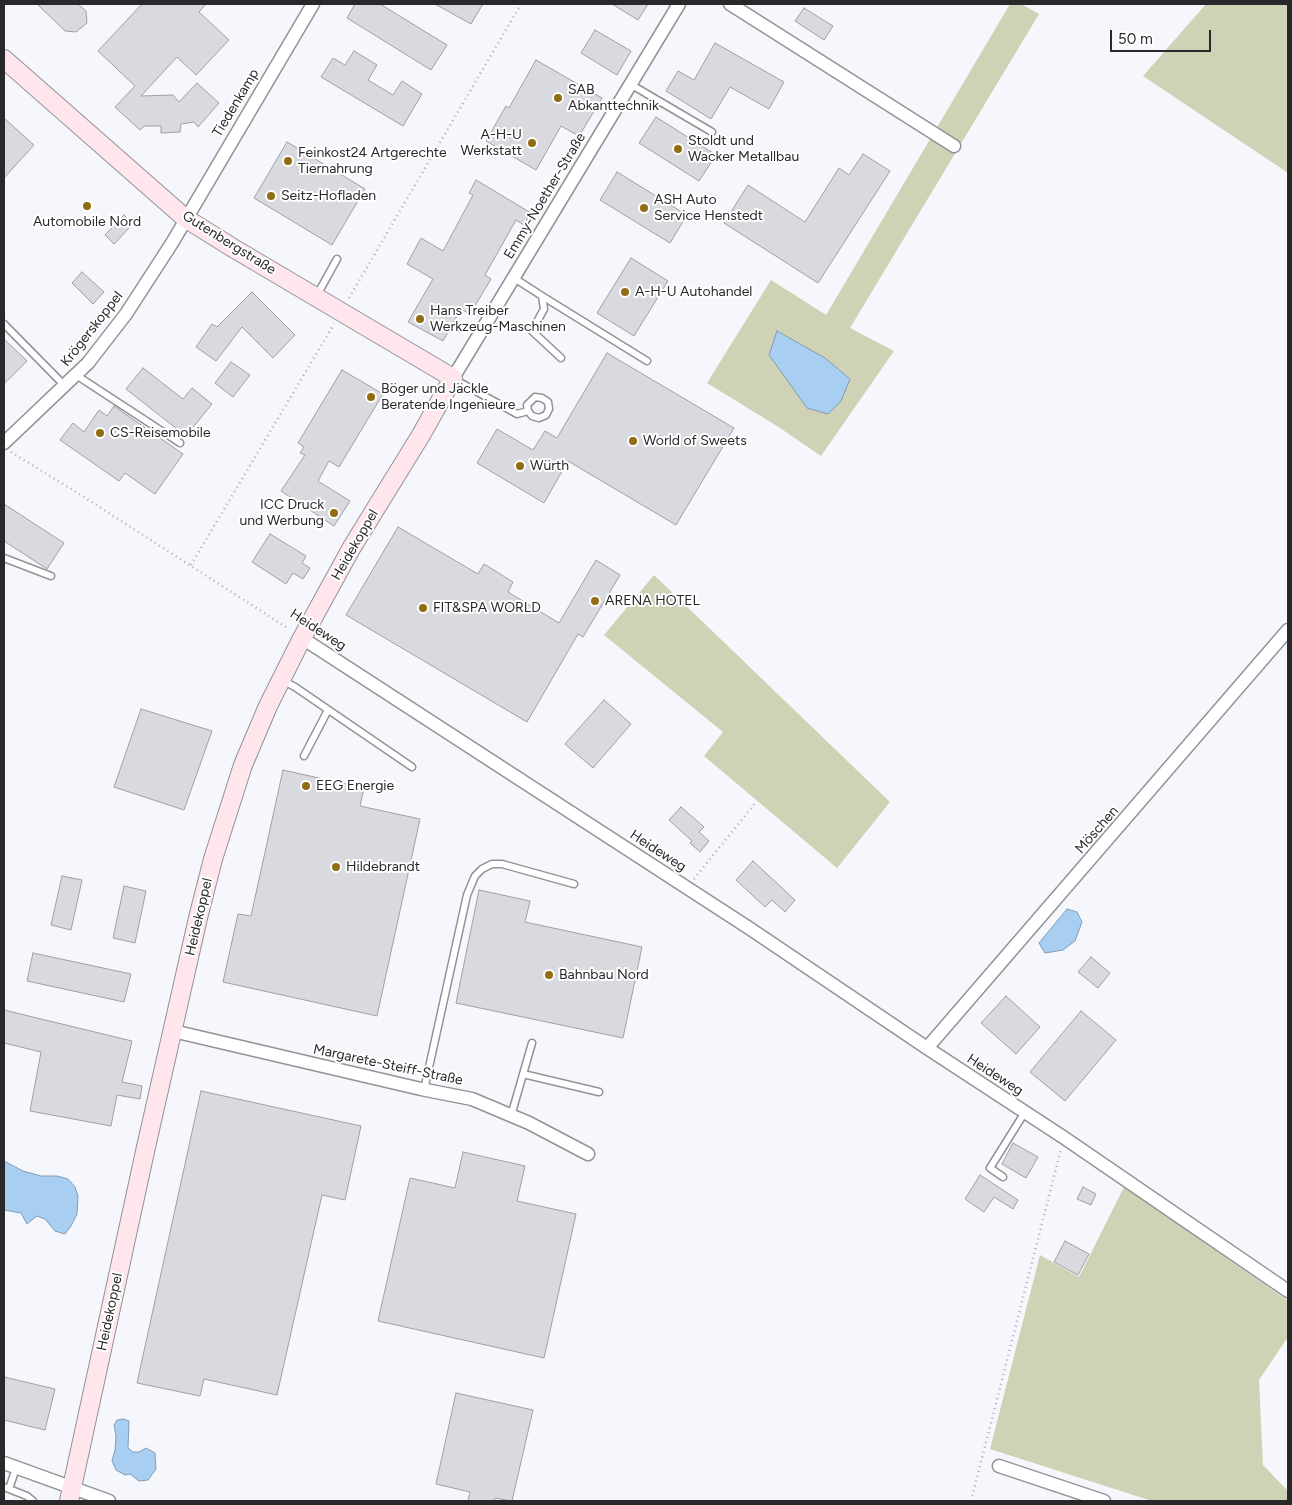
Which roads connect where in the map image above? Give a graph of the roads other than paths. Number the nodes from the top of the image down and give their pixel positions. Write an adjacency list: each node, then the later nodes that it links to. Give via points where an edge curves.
1 (313, 4): 8 (street, Tiedenkamp)
2 (679, 4): 5 (street, Emmy-Noether-Straße)
3 (730, 4): 7 (street)
4 (4, 58): 8 (street, Gutenbergstraße)
5 (630, 84): 6 (lane); 10 (street, Emmy-Noether-Straße)
6 (712, 132)
7 (954, 146)
8 (185, 218): 12 (street, Gutenbergstraße); 16 (street, Krögerskoppel, via 126,314)
9 (337, 259): 12 (lane)
10 (514, 278): 11 (lane); 17 (street, Emmy-Noether-Straße)
11 (542, 296): 14 (lane, via 544,309 532,331); 15 (lane)
12 (316, 297): 17 (street, Gutenbergstraße)
13 (4, 324): 18 (lane)
14 (561, 358)
15 (647, 361)
16 (76, 375): 18 (street, Krögerskoppel); 21 (lane)
17 (453, 378): 19 (lane, via 517,414); 25 (street, Heidekoppel)
18 (65, 386): 20 (street, Krögerskoppel)
19 (528, 412)
20 (4, 443)
21 (180, 443)
22 (4, 558): 23 (lane)
23 (51, 576)
24 (1288, 630): 33 (street, Möschen)
25 (302, 638): 26 (street, Heidekoppel); 33 (street, Heideweg)
26 (281, 680): 27 (lane); 31 (street, Heidekoppel, via 243,765 213,858)
27 (328, 710): 28 (lane); 29 (lane)
28 (304, 756)
29 (412, 767)
30 (574, 884): 35 (lane, via 502,864 492,864 475,876 467,895)
31 (173, 1031): 35 (street, Margarete-Steiff-Straße); 46 (street, Heidekoppel)
32 (532, 1043): 34 (lane)
33 (927, 1048): 37 (street, Heideweg)
34 (523, 1074): 36 (lane); 38 (lane)
35 (424, 1090): 38 (street, Margarete-Steiff-Straße, via 472,1099)
36 (599, 1092)
37 (1025, 1112): 40 (lane, via 990,1168); 41 (street, Heideweg)
38 (511, 1116): 39 (street, Margarete-Steiff-Straße)
39 (588, 1154)
40 (1003, 1177)
41 (1288, 1291)
42 (4, 1463): 44 (street)
43 (999, 1466): 49 (street)
44 (16, 1468): 45 (lane); 46 (street)
45 (6, 1488): 47 (lane)
46 (70, 1494): 48 (street)
47 (33, 1501)
48 (110, 1501)
49 (1104, 1501)

